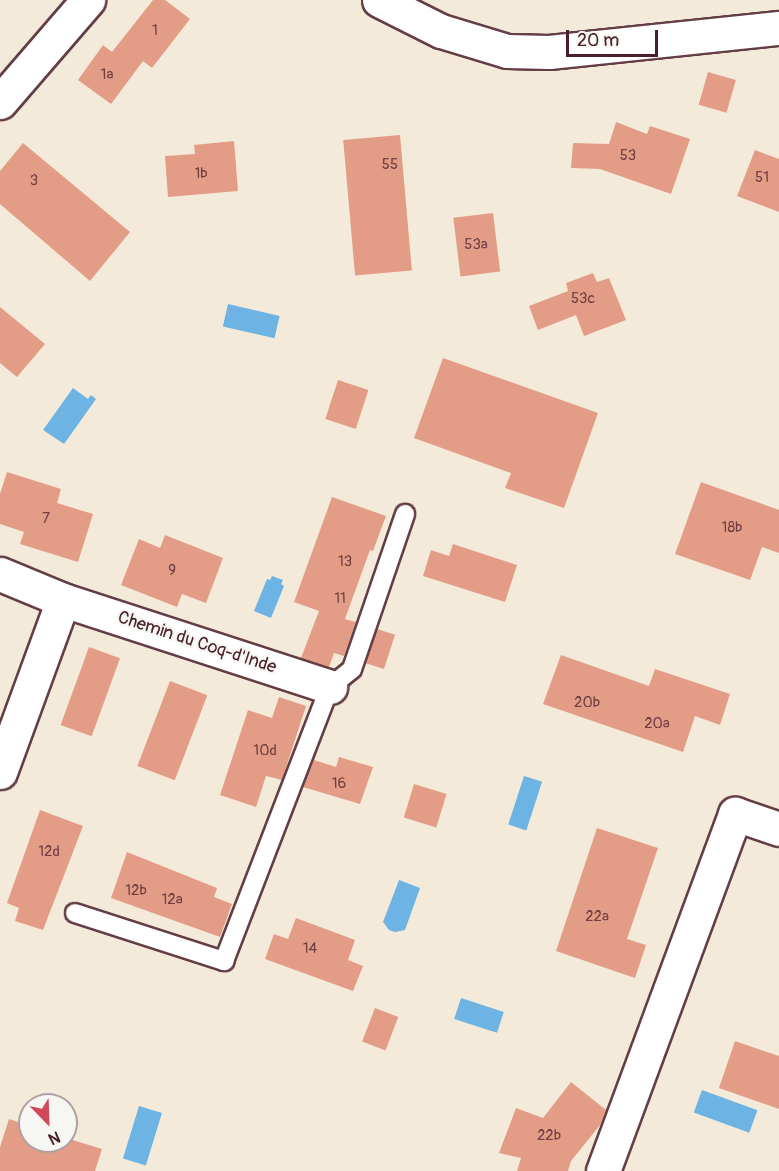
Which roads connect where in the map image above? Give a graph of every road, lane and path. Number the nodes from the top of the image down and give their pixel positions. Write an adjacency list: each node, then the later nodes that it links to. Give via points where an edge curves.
1 (88, 0): 4 (street)
2 (380, 0): 3 (street, via 441,31 507,51 549,52)
3 (779, 28)
4 (0, 102)
5 (405, 514): 8 (lane, via 352,669)
6 (0, 574): 7 (street, Chemin du Coq-d'Inde)
7 (63, 600): 8 (street, Chemin du Coq-d'Inde); 9 (street)
8 (330, 687): 11 (lane, via 224,962)
9 (0, 772)
10 (779, 830): 12 (street, via 735,814)
11 (75, 913)
12 (603, 1171)

